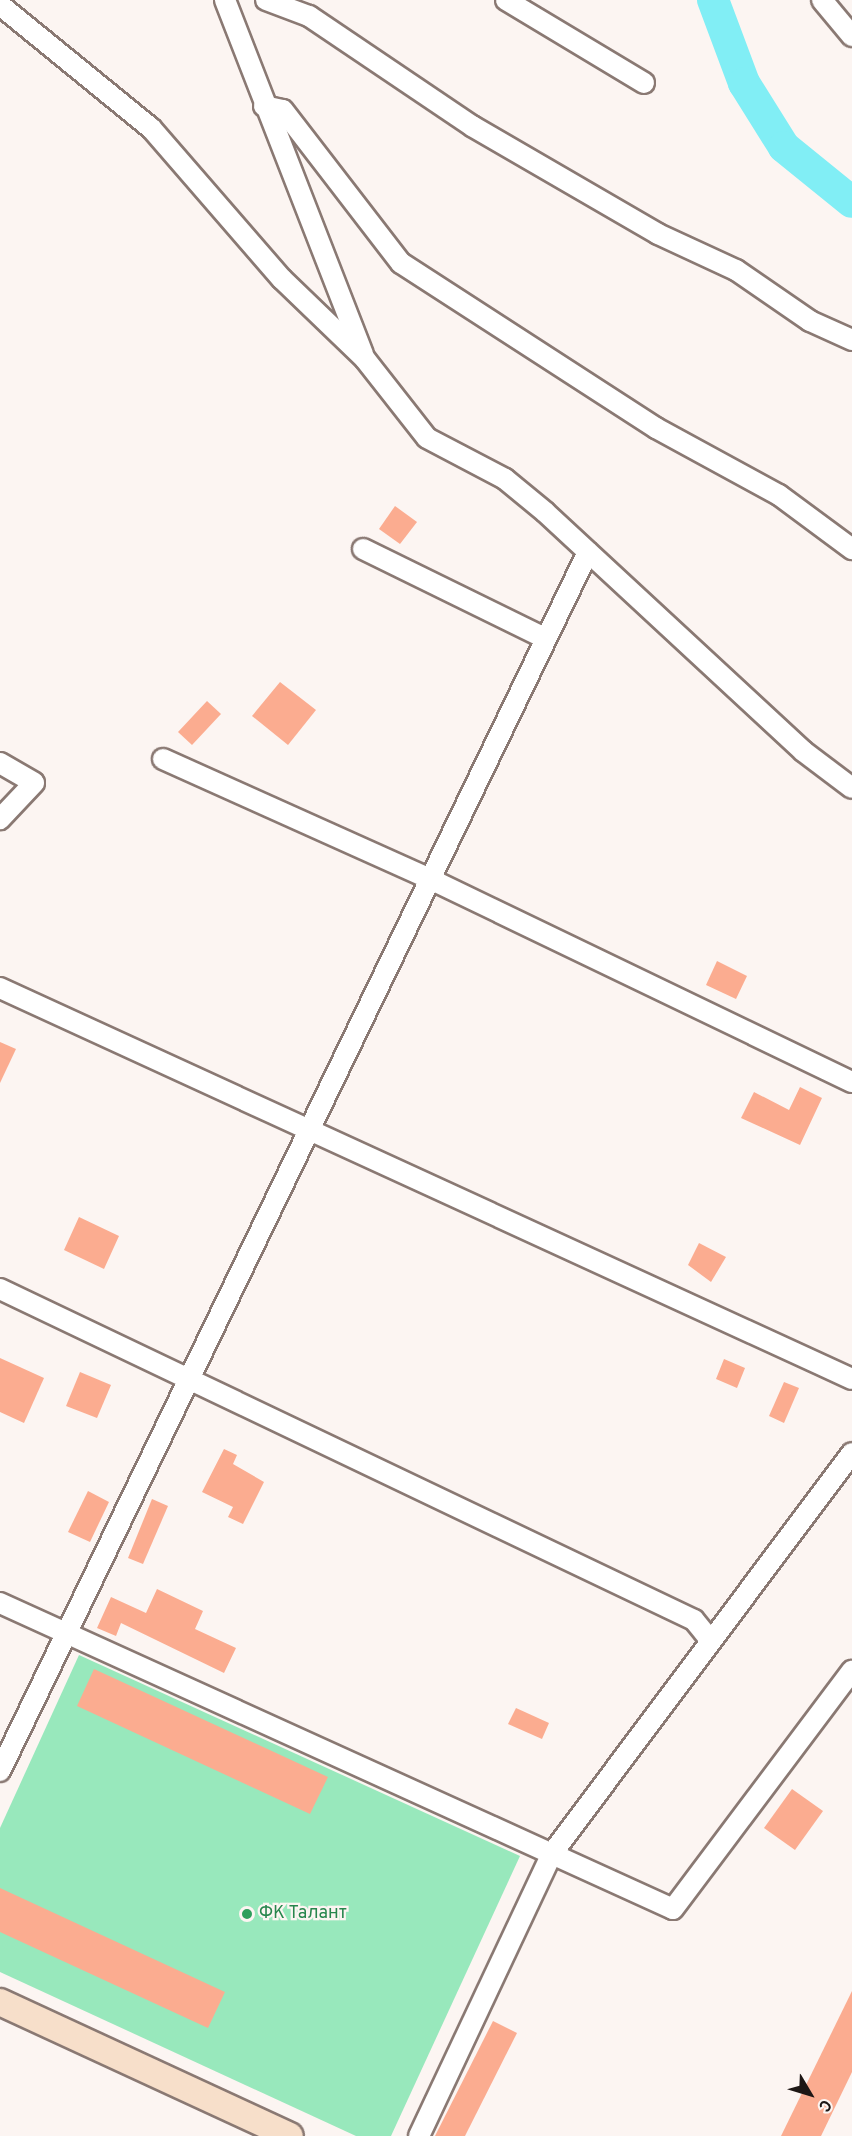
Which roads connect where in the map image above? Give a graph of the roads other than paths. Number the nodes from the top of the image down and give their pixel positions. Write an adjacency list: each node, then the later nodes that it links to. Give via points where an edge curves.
1 (225, 0): 8 (street)
2 (266, 0): 9 (street, via 309,16 472,126 658,234 736,270 810,321)
3 (506, 0): 7 (street)
4 (822, 0): 6 (street)
5 (0, 5): 10 (street, via 151,128 282,279)
6 (852, 36)
7 (644, 82)
8 (264, 106): 10 (street); 12 (street, via 283,110 401,263 657,428 779,495)
9 (852, 340)
10 (365, 359): 13 (street, via 427,438 505,479)
11 (363, 549): 14 (street)
12 (852, 549)
13 (588, 552): 14 (street); 17 (street, via 803,751)
14 (545, 638): 19 (street)
15 (163, 759): 19 (street)
16 (0, 763): 18 (street, via 34,783)
17 (852, 788)
18 (0, 819)
19 (430, 879): 21 (street); 22 (street)
20 (0, 988): 22 (street)
21 (852, 1082)
22 (305, 1129): 24 (street); 25 (street)
23 (0, 1289): 24 (street)
24 (187, 1378): 28 (street); 29 (street, via 694,1620)
25 (852, 1379)
26 (852, 1453): 29 (street)
27 (0, 1603): 28 (street)
28 (69, 1634): 31 (street); 32 (street)
29 (710, 1640): 32 (street)
30 (852, 1671): 32 (street, via 673,1909)
31 (0, 1771)
32 (551, 1855): 35 (street)
33 (0, 2002): 34 (main road)
34 (290, 2136)
35 (419, 2136)

